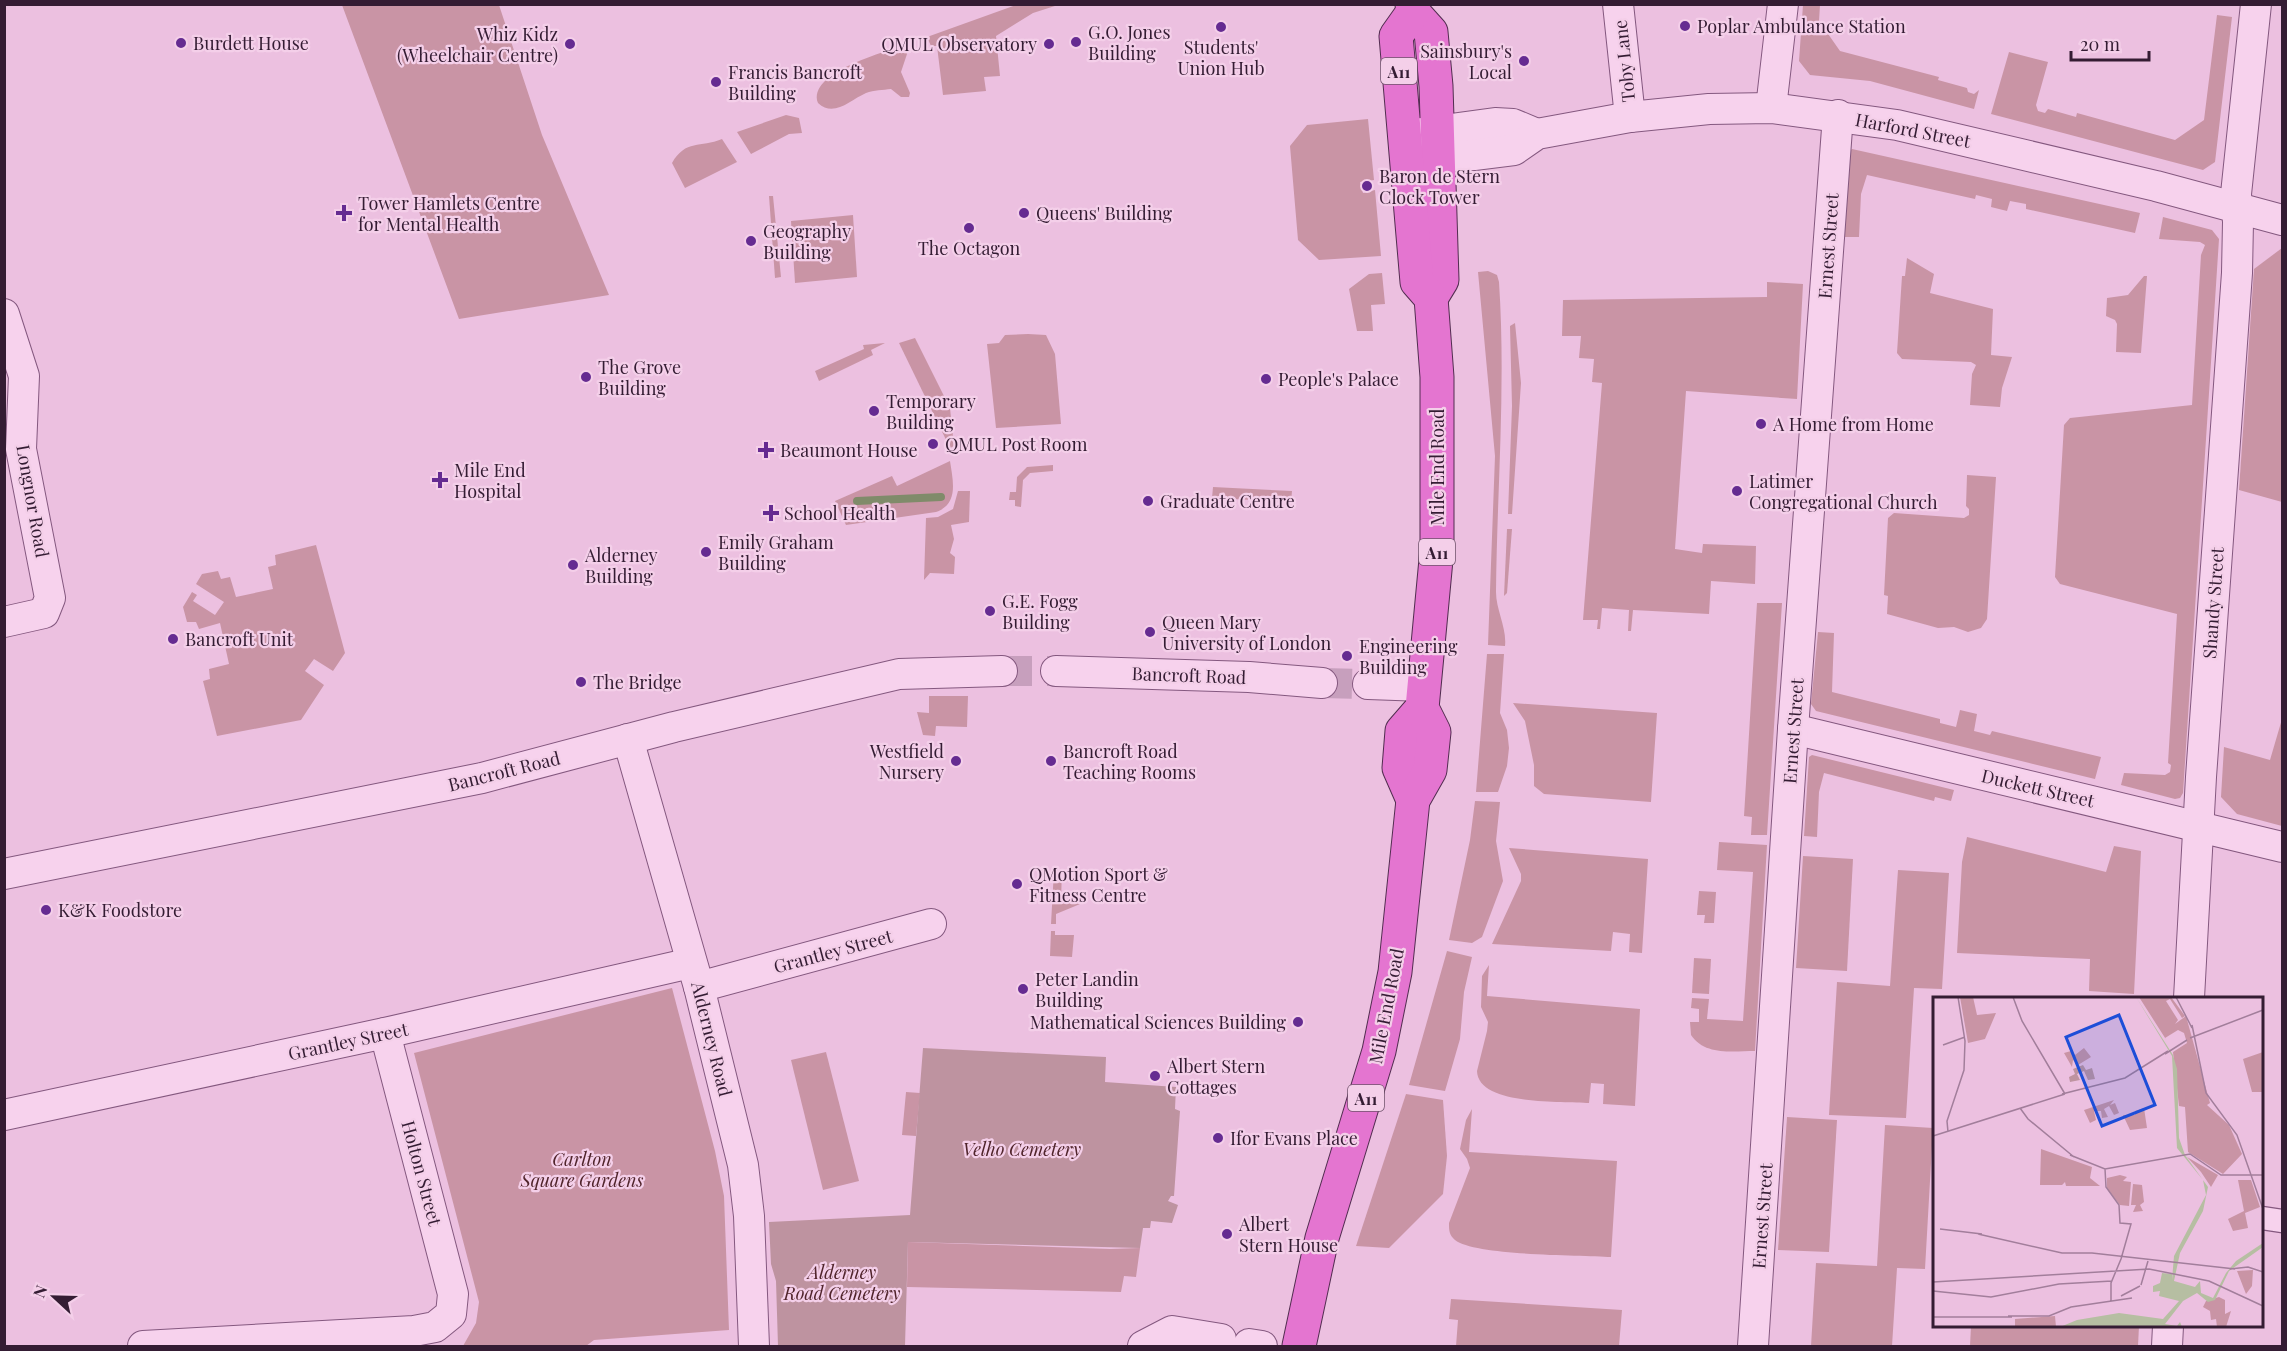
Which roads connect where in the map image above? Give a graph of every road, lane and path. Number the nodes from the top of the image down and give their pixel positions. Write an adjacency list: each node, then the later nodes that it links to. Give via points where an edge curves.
1 (1618, 4): 7 (street, Toby Lane)
2 (1783, 4): 5 (street)
3 (2256, 4): 9 (street, Shandy Street)
4 (1413, 8): 8 (highway, Mile End Road / A11, via 1396,36)
5 (1771, 108): 6 (street, Harford Street); 7 (street, Harford Street)
6 (1838, 115): 9 (street, Harford Street, via 1991,146); 18 (street, Ernest Street)
7 (1630, 117): 8 (street, Harford Street, via 1537,134 1514,150)
8 (1421, 146): 17 (highway, Mile End Road / A11, via 1443,280 1431,298 1437,377 1437,526)
9 (2237, 208): 10 (street, Harford Street); 20 (street, Shandy Street)
10 (2283, 220)
11 (4, 314): 12 (street, Longnor Road, via 24,376 21,449 50,598 44,613)
12 (4, 622)
13 (1002, 671): 19 (street, Bancroft Road, via 899,674)
14 (1056, 671): 15 (street, Bancroft Road)
15 (1322, 683)
16 (1368, 684): 17 (street)
17 (1423, 697): 36 (highway, Mile End Road / A11, via 1434,732 1430,770 1413,800 1392,994 1366,1096 1322,1238)
18 (1793, 729): 20 (street, Duckett Street); 37 (street, Ernest Street)
19 (628, 739): 22 (street, Bancroft Road, via 482,778); 24 (street, Alderney Road)
20 (2200, 826): 21 (street, Duckett Street); 25 (street, Shandy Street)
21 (2283, 847)
22 (4, 874)
23 (931, 924): 24 (street, Grantley Street)
24 (695, 975): 26 (street, Grantley Street); 34 (street, Alderney Road, via 743,1165)
25 (2189, 997)
26 (385, 1033): 27 (street, Grantley Street); 31 (street, Holton Street, via 453,1294 451,1314 444,1322 425,1329)
27 (4, 1115)
28 (2263, 1218): 29 (street)
29 (2283, 1221)
30 (2168, 1327): 38 (street)
31 (328, 1341): 33 (street)
32 (1244, 1343): 35 (street, via 1172,1331)
33 (143, 1347)
34 (754, 1347)
35 (1143, 1347)
36 (1299, 1347)
37 (1753, 1347)
38 (2167, 1347)

